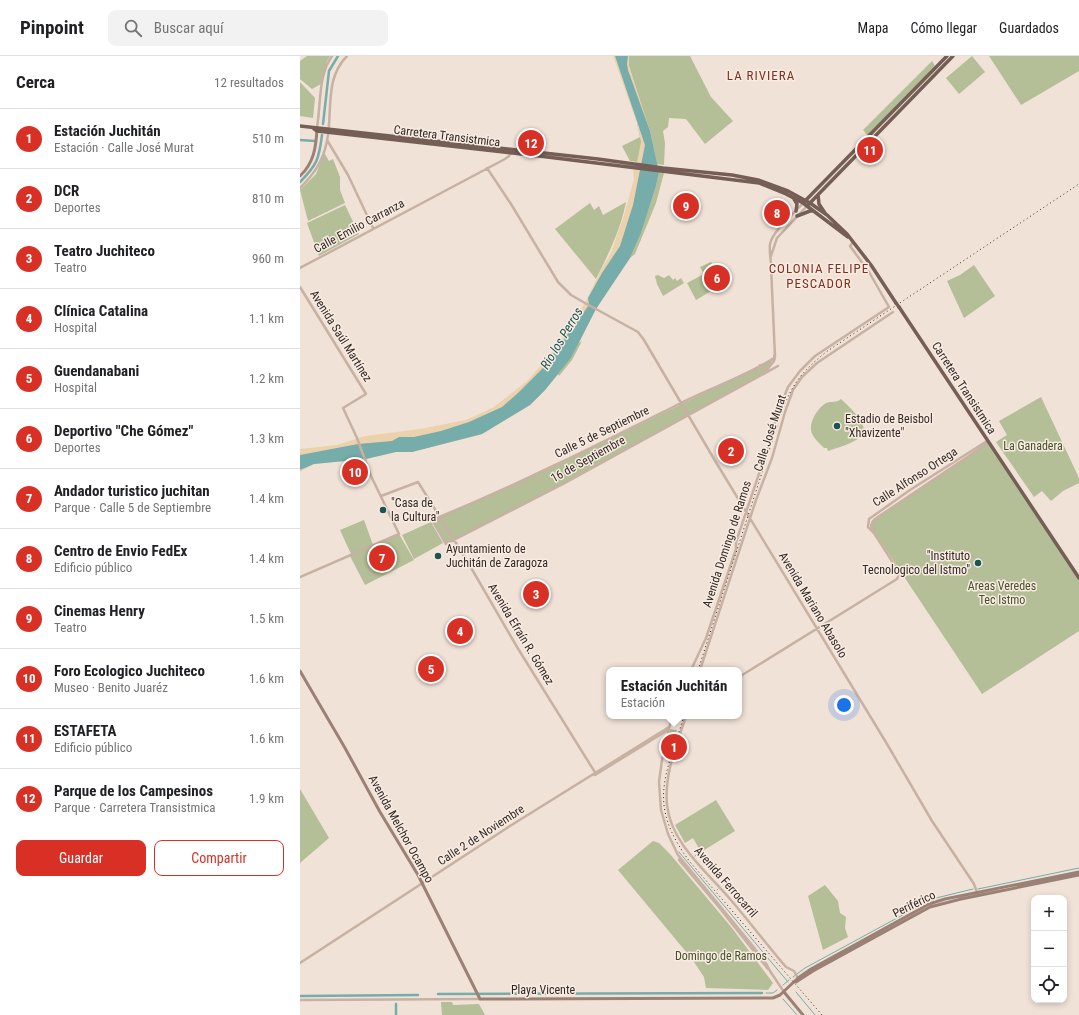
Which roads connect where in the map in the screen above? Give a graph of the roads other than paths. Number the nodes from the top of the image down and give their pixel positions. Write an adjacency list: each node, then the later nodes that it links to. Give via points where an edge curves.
1 (332, 56): 6 (street, via 325,71)
2 (347, 56): 7 (street, via 334,76)
3 (947, 56): 13 (main road)
4 (953, 56): 14 (main road)
5 (300, 126): 6 (main road, Carretera Transistmica)
6 (319, 129): 7 (main road, Carretera Transistmica); 11 (main road, via 314,156)
7 (327, 130): 8 (street); 9 (main road, Carretera Transistmica)
8 (327, 140): 12 (street, via 315,172); 21 (street, via 348,175)
9 (511, 152): 10 (street, Calle Emilio Carranza, via 505,159); 15 (main road, Carretera Transistmica, via 732,175 775,186)
10 (487, 168): 21 (street, Calle Emilio Carranza); 32 (street, Avenida Mariano Abasolo, via 558,282 571,294 638,332)
11 (300, 176)
12 (300, 188)
13 (814, 192): 15 (main road, via 805,197); 16 (main road)
14 (818, 195): 16 (main road); 19 (main road, via 819,204)
15 (795, 197): 16 (main road); 17 (main road)
16 (806, 203): 17 (street); 18 (main road); 19 (main road); 20 (street)
17 (796, 211): 24 (street, via 770,243)
18 (816, 212): 20 (main road, via 810,211); 22 (main road)
19 (827, 215): 22 (main road)
20 (797, 216): 24 (street, via 777,238)
21 (373, 228): 25 (street, Calle Emilio Carranza)
22 (848, 237): 23 (main road)
23 (853, 242): 34 (main road, Carretera Transistmica, bridge); 36 (street, Avenida Domingo de Ramos, via 850,246 869,272 888,308 815,356 800,370 788,387)
24 (771, 256): 28 (street)
25 (300, 268)
26 (300, 287): 35 (street, Avenida Saúl Martínez, via 366,394 343,408)
27 (893, 312): 38 (street, Calle José Murat, via 817,363 793,390)
28 (775, 353): 29 (street, Calle 5 de Septiembre, via 774,358); 31 (street, via 774,360)
29 (760, 366): 31 (street); 32 (street, Calle 5 de Septiembre)
30 (778, 366): 31 (street, 16 de Septiembre)
31 (764, 373): 33 (street, 16 de Septiembre)
32 (681, 403): 33 (street, Avenida Mariano Abasolo); 37 (street, Calle 5 de Septiembre, via 557,465)
33 (688, 415): 36 (street, Avenida Mariano Abasolo); 39 (street, 16 de Septiembre)
34 (988, 442): 42 (main road, Carretera Transistmica); 43 (street, via 875,518 871,527 899,575 890,584)
35 (381, 496): 37 (street, Avenida Efraín R. Gómez, via 418,482); 41 (street, via 400,534)
36 (746, 512): 38 (street, Avenida Mariano Abasolo); 44 (street, Avenida Domingo de Ramos, via 706,638)
37 (440, 516): 39 (street, Avenida Efraín R. Gómez); 40 (street, Calle 5 de Septiembre, via 432,520)
38 (750, 519): 43 (street, Avenida Mariano Abasolo); 45 (street, Calle José Murat)
39 (454, 540): 40 (street, 16 de Septiembre); 53 (street, Avenida Efraín R. Gómez)
40 (446, 544)
41 (300, 577)
42 (1079, 578)
43 (817, 629): 47 (street); 56 (street, Avenida Mariano Abasolo)
44 (692, 667)
45 (701, 667)
46 (300, 670): 55 (main road, Avenida Melchor Ocampo)
47 (742, 675)
48 (671, 719): 50 (street)
49 (685, 719): 58 (street, Avenida Ferrocarril, via 667,784 669,816 677,835 686,850 783,964 794,971)
50 (669, 728): 51 (street, Calle 2 de Noviembre); 52 (street)
51 (663, 732): 52 (street); 53 (street, Calle 2 de Noviembre)
52 (667, 735): 60 (street, via 659,782 659,798 663,821 674,847 680,859 751,946)
53 (596, 773): 55 (street, Calle 2 de Noviembre)
54 (1079, 874): 56 (main road, Periférico)
55 (422, 884): 57 (street, Calle 2 de Noviembre); 61 (main road, Avenida Melchor Ocampo)
56 (977, 892): 58 (main road, Periférico, via 929,904); 59 (main road, Periférico, via 930,907)
57 (300, 963)
58 (798, 978): 59 (main road, Periférico)
59 (794, 983): 60 (main road, Periférico)
60 (784, 992): 61 (main road, Playa Vicente, via 775,997 765,998); 63 (main road)
61 (478, 996): 62 (street, Playa Vicente)
62 (300, 1000)
63 (803, 1015)

